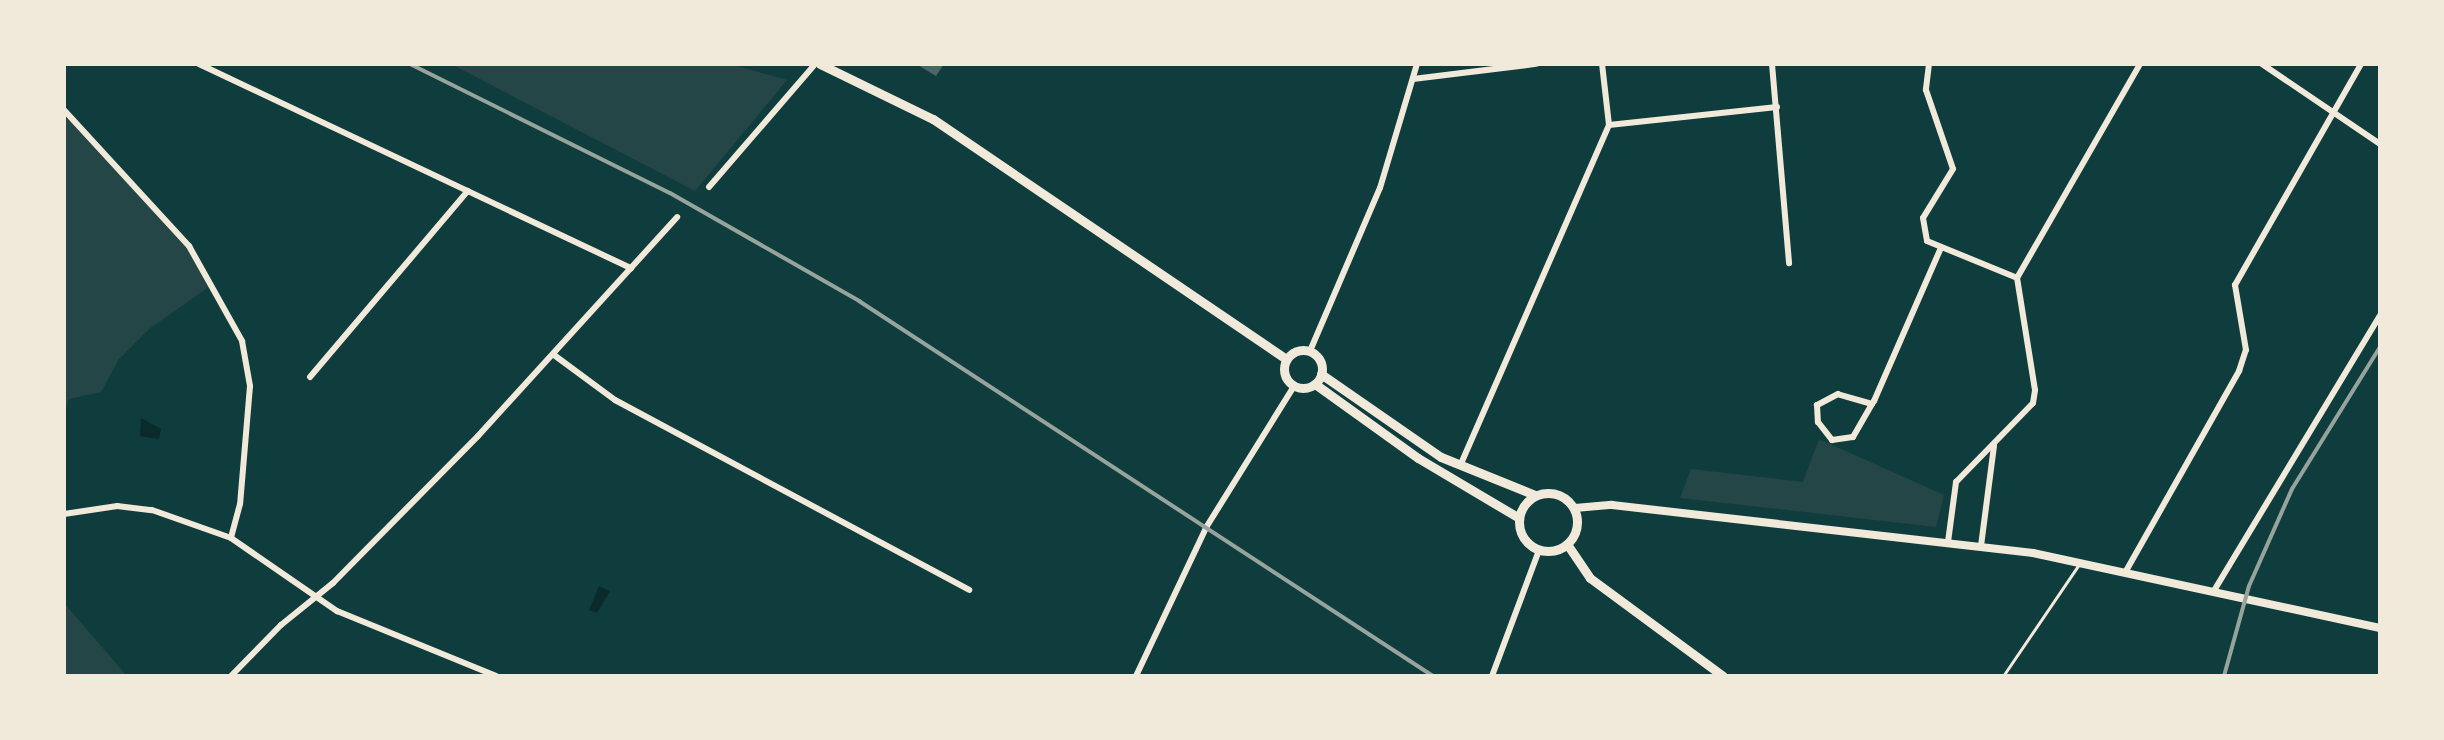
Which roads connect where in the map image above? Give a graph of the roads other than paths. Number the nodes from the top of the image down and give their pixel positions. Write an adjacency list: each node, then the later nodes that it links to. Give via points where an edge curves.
1 (199, 64): 18 (street)
2 (818, 64): 17 (street); 27 (main road, via 933,119)
3 (1417, 64): 11 (street)
4 (1536, 64): 11 (street)
5 (1602, 64): 15 (street)
6 (1772, 64): 12 (street)
7 (1929, 64): 20 (street, via 1926,90 1953,169 1923,218 1927,241)
8 (2140, 64): 23 (street)
9 (2262, 64): 13 (street)
10 (2361, 64): 13 (street)
11 (1413, 79): 25 (street, via 1380,188)
12 (1777, 107): 15 (street); 21 (street)
13 (2334, 108): 16 (street); 45 (street, via 2235,285 2246,350 2239,371)
14 (64, 110): 39 (street, via 189,246 242,341 249,402 240,504)
15 (1609, 125): 34 (street)
16 (2380, 144)
17 (709, 187)
18 (468, 191): 22 (street); 29 (street)
19 (677, 217): 22 (street)
20 (1941, 248): 23 (street); 32 (street)
21 (1789, 263)
22 (631, 268): 26 (street)
23 (2017, 278): 33 (street, via 2035,390 2026,415)
24 (2380, 315): 46 (street)
25 (1310, 351): 27 (main road, via 1297,351); 28 (main road, via 1318,358)
26 (554, 355): 47 (street, via 615,400); 48 (street)
27 (1286, 359): 31 (main road, via 1283,371)
28 (1321, 374): 30 (main road); 34 (main road, via 1405,435)
29 (310, 377)
30 (1315, 384): 31 (main road); 38 (main road, via 1418,458)
31 (1294, 386): 52 (street, via 1207,526)
32 (1872, 404): 32 (street, via 1853,437 1832,440 1818,422 1817,405 1838,394)
33 (1994, 446): 40 (street, via 1956,482); 42 (street)
34 (1460, 466): 35 (main road)
35 (1535, 495): 36 (main road, via 1553,492); 38 (main road)
36 (1575, 508): 40 (street, via 1612,505); 41 (main road, via 1577,527)
37 (64, 514): 39 (street, via 117,506 152,510)
38 (1519, 518): 43 (main road, via 1526,541)
39 (231, 538): 48 (street)
40 (1948, 542): 42 (street)
41 (1567, 544): 43 (main road); 54 (main road, via 1590,578)
42 (1981, 546): 44 (street)
43 (1539, 550): 53 (street)
44 (2082, 561): 45 (street); 55 (lane)
45 (2126, 571): 46 (street)
46 (2215, 589): 49 (street)
47 (969, 590)
48 (314, 599): 50 (street, via 384,634); 51 (street)
49 (2380, 628)
50 (491, 675)
51 (231, 676)
52 (1136, 676)
53 (1492, 676)
54 (1723, 676)
55 (2003, 676)

